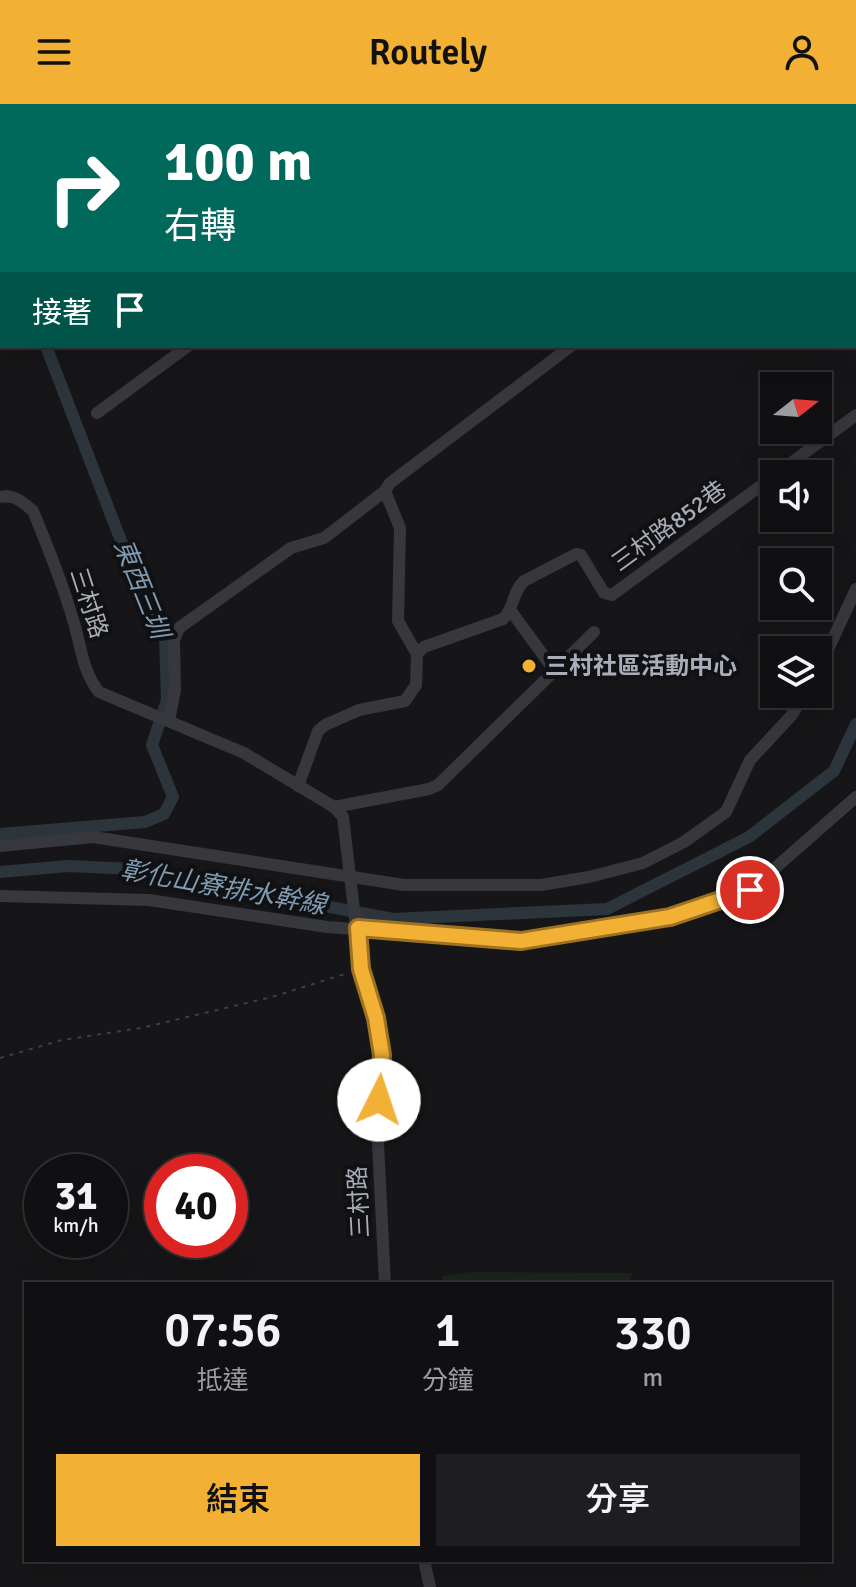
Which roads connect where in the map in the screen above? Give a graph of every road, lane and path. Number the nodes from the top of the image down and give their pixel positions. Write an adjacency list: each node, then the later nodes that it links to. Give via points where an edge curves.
1 (185, 348): 3 (street)
2 (568, 348): 7 (street)
3 (97, 413)
4 (856, 415): 5 (street, 三村路852巷)
5 (795, 460)
6 (760, 486): 10 (street, 三村路852巷, via 612,595 597,586 576,554 524,581)
7 (385, 491): 13 (street, via 400,528 398,621); 16 (street, via 324,538 291,548 179,628 174,640 175,690)
8 (0, 497): 16 (street, 三村路, via 8,495 33,511 91,683 99,692)
9 (856, 589): 12 (street)
10 (511, 611): 13 (street); 14 (street)
11 (594, 632): 14 (street)
12 (832, 641)
13 (417, 654): 17 (street, via 410,697 325,725)
14 (554, 670): 19 (street, via 438,785)
15 (796, 708): 21 (street, via 750,760 726,812 643,863 541,885)
16 (167, 720): 17 (street, via 244,753)
17 (298, 786): 19 (street)
18 (856, 797): 23 (street, via 750,890 670,917 521,941)
19 (334, 807): 21 (street, via 343,817)
20 (0, 846): 21 (street, via 93,837)
21 (351, 881): 23 (street, 三村路)
22 (0, 896): 23 (street, via 149,900)
23 (358, 928): 24 (street, 三村路)
24 (361, 969): 25 (path, via 272,997); 26 (street, 三村路, via 382,1055 377,1123)
25 (0, 1058)
26 (385, 1282)
27 (424, 1562): 28 (street)
28 (430, 1587)

